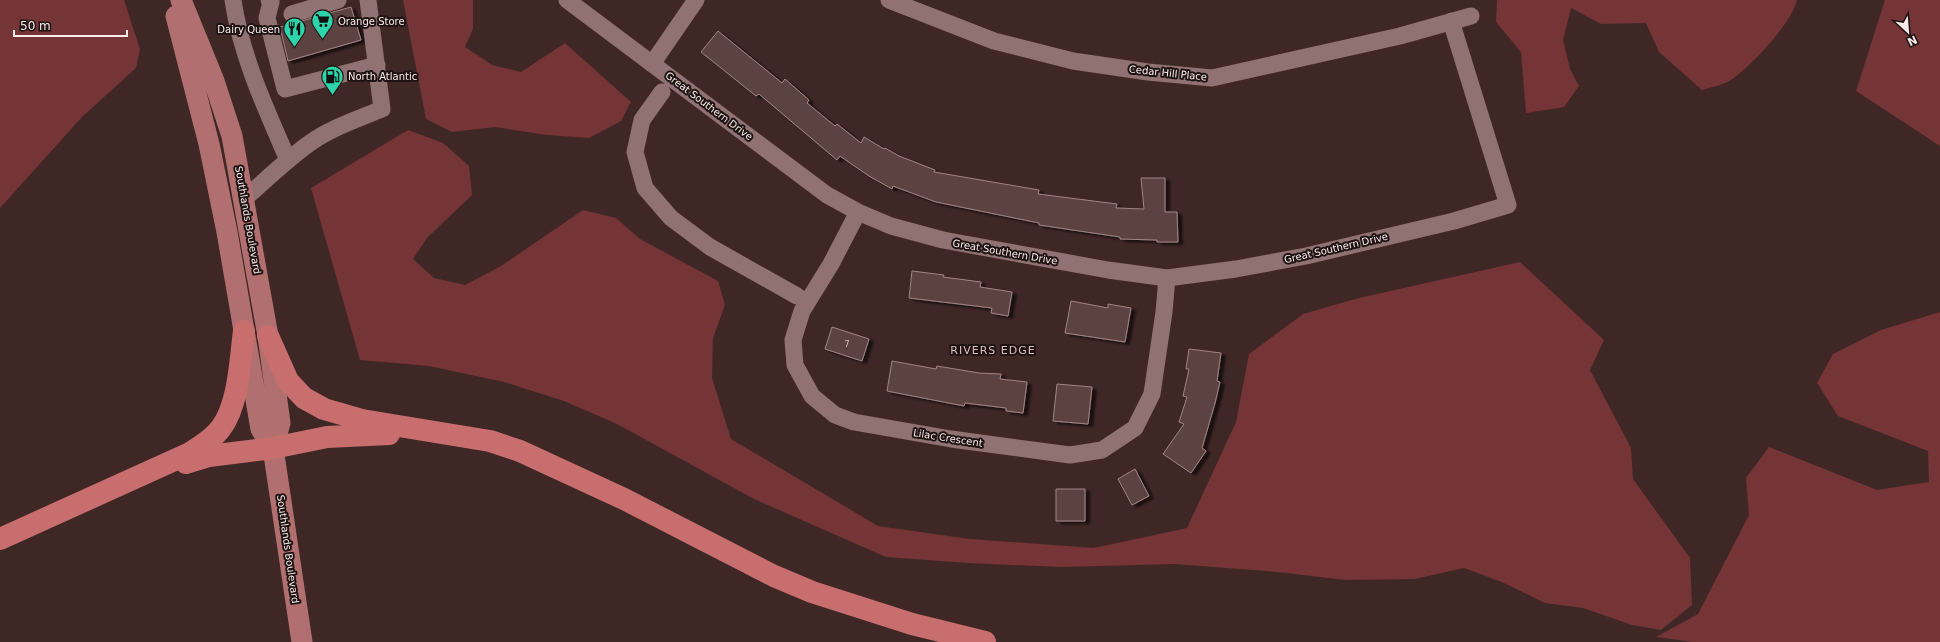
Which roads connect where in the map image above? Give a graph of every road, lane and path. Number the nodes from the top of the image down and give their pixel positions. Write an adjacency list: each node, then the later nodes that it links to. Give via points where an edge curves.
1 (172, 0): 21 (main road, Southlands Boulevard, via 209,144)
2 (181, 0): 17 (main road, Southlands Boulevard, via 224,108)
3 (233, 0): 16 (street, via 249,63)
4 (269, 0): 14 (street, via 271,2 267,18 286,90)
5 (338, 0): 10 (street)
6 (368, 0): 14 (street)
7 (567, 0): 13 (street, Great Southern Drive)
8 (696, 0): 13 (street)
9 (889, 0): 12 (street, Cedar Hill Place, via 994,41 1073,61 1212,78 1400,36)
10 (292, 14)
11 (1471, 16): 12 (street, Cedar Hill Place)
12 (1450, 21): 19 (street, Great Southern Drive, via 1508,205 1454,221 1306,256)
13 (652, 64): 18 (street, Great Southern Drive, via 827,195)
14 (377, 66): 16 (street, via 382,108 311,143)
15 (662, 92): 20 (street, via 642,120 635,152 645,188 671,218 710,247)
16 (288, 160): 17 (street)
17 (244, 199): 22 (main road, Southlands Boulevard)
18 (858, 212): 19 (street, Great Southern Drive, via 890,226 943,240); 19 (street, Lilac Crescent, via 831,264 802,311 793,340 795,365 812,396 835,415 854,422 951,439 1070,455 1102,450 1135,428 1152,394)
19 (1167, 278)
20 (797, 296)
21 (244, 331): 24 (main road, Southlands Boulevard, via 261,429); 25 (highway, via 238,383 222,428 190,453)
22 (268, 336): 23 (highway, via 288,381 304,398 314,404 362,420); 24 (main road, Southlands Boulevard, via 280,423)
23 (447, 433): 24 (highway, via 328,437); 28 (highway, via 490,441 548,462 774,576 812,592 912,624)
24 (273, 448): 25 (highway, via 209,456); 27 (main road, Southlands Boulevard)
25 (146, 473): 26 (highway)
26 (0, 539)
27 (300, 633)
28 (985, 642)

